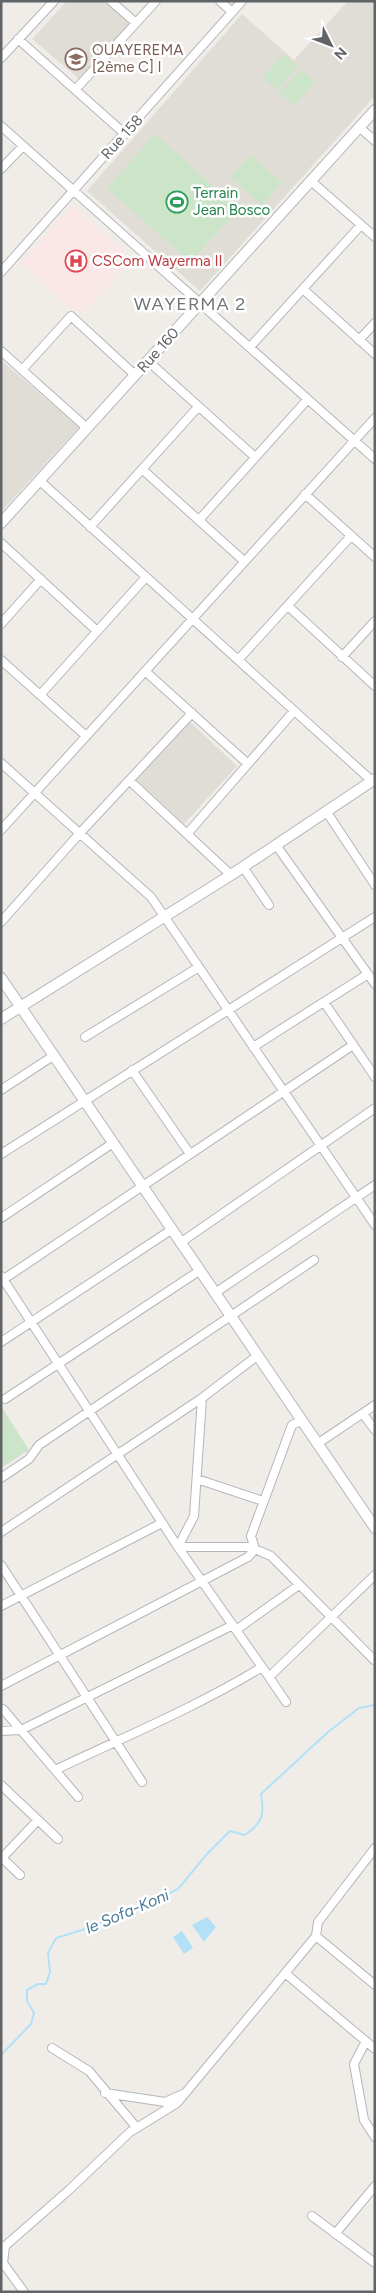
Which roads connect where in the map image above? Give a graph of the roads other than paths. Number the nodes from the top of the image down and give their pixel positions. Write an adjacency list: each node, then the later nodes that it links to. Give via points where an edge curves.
1 (54, 1): 8 (street)
2 (111, 1): 7 (street)
3 (156, 1): 7 (street)
4 (220, 1): 6 (street)
5 (242, 1): 6 (street, Rue 158)
6 (232, 12): 14 (street, Rue 158)
7 (136, 24): 10 (street)
8 (18, 39): 9 (street); 10 (street)
9 (1, 58)
10 (76, 89): 14 (street)
11 (375, 110): 13 (street, Rue 160)
12 (1, 126): 16 (street)
13 (359, 127): 15 (street); 18 (street, Rue 160)
14 (125, 134): 19 (street, Rue 158)
15 (375, 141)
16 (23, 146): 17 (street); 19 (street)
17 (1, 170)
18 (311, 180): 20 (street); 24 (street, Rue 160)
19 (74, 190): 22 (street, Rue 158); 24 (street)
20 (361, 225): 21 (street); 23 (street)
21 (375, 237)
22 (1, 272)
23 (303, 289): 26 (street); 27 (street)
24 (200, 303): 27 (street); 30 (street, Rue 160)
25 (375, 323): 26 (street)
26 (360, 340): 29 (street)
27 (250, 347): 33 (street)
28 (1, 351): 31 (street)
29 (375, 354)
30 (148, 361): 32 (street, Rue 160); 34 (street)
31 (22, 370): 32 (street, via 71,316); 36 (street)
32 (135, 375): 36 (street, Rue 160)
33 (307, 400): 37 (street); 38 (street)
34 (198, 407): 38 (street); 40 (street)
35 (375, 418): 37 (street)
36 (87, 428): 41 (street, Rue 160)
37 (354, 441): 39 (street); 42 (street)
38 (255, 457): 43 (street)
39 (375, 459)
40 (142, 470): 43 (street); 45 (street)
41 (40, 481): 44 (street, Rue 160); 45 (street)
42 (305, 494): 46 (street); 49 (street)
43 (198, 520): 49 (street)
44 (1, 523)
45 (90, 527): 50 (street)
46 (351, 536): 48 (street); 52 (street)
47 (1, 543): 51 (street)
48 (375, 557)
49 (244, 562): 53 (street)
50 (146, 577): 53 (street); 56 (street)
51 (41, 579): 55 (street); 56 (street)
52 (288, 606): 57 (street); 59 (street)
53 (192, 618): 59 (street); 60 (street)
54 (375, 621): 57 (street)
55 (1, 624)
56 (98, 631): 62 (street)
57 (342, 657): 61 (street)
58 (1, 660): 62 (street)
59 (238, 660): 63 (street)
60 (145, 671): 64 (street); 65 (street)
61 (375, 686)
62 (40, 695): 65 (street)
63 (294, 712): 67 (street); 68 (street)
64 (192, 713): 67 (street); 69 (street)
65 (86, 736): 70 (street)
66 (1, 763): 70 (street)
67 (248, 764): 74 (street)
68 (373, 780): 71 (street)
69 (130, 781): 73 (street); 74 (street)
70 (34, 793): 72 (street); 73 (street)
71 (326, 811): 75 (street); 78 (street)
72 (1, 830)
73 (80, 833): 80 (street, via 151,897); 82 (street)
74 (187, 834): 77 (street)
75 (276, 845): 76 (street); 83 (street)
76 (244, 867): 77 (street); 79 (street)
77 (231, 875): 80 (street)
78 (375, 885)
79 (269, 905)
80 (164, 917): 84 (street); 89 (street)
81 (375, 917): 83 (street)
82 (1, 922)
83 (342, 938): 85 (street); 90 (street)
84 (199, 967): 90 (street); 92 (street)
85 (368, 974): 87 (street); 88 (street)
86 (1, 978): 89 (street)
87 (375, 984)
88 (324, 1002): 93 (street); 94 (street)
89 (21, 1007): 91 (street); 95 (street)
90 (227, 1010): 94 (street); 96 (street)
91 (1, 1020)
92 (85, 1037)
93 (353, 1045): 97 (street); 99 (street)
94 (253, 1048): 99 (street)
95 (53, 1056): 98 (street); 100 (street)
96 (132, 1070): 100 (street); 105 (street)
97 (375, 1077)
98 (1, 1090)
99 (283, 1092): 103 (street); 105 (street)
100 (84, 1100): 102 (street); 104 (street)
101 (375, 1108): 103 (street)
102 (113, 1143): 106 (street); 109 (street)
103 (320, 1146): 108 (street); 112 (street)
104 (1, 1154)
105 (190, 1154): 106 (street)
106 (142, 1186): 111 (street); 115 (street)
107 (375, 1186): 108 (street)
108 (356, 1198): 110 (street); 116 (street)
109 (1, 1218)
110 (375, 1225)
111 (171, 1230): 112 (street); 118 (street)
112 (180, 1243): 114 (street)
113 (314, 1260): 117 (street)
114 (200, 1271): 116 (street); 121 (street)
115 (2, 1279): 118 (street)
116 (215, 1293): 117 (street)
117 (230, 1316): 120 (street); 125 (street)
118 (31, 1323): 119 (street); 121 (street)
119 (1, 1342)
120 (257, 1356): 122 (street); 127 (street)
121 (58, 1365): 123 (street); 125 (street)
122 (202, 1398): 130 (street); 132 (street)
123 (5, 1399)
124 (375, 1405): 126 (street)
125 (90, 1412): 130 (street); 131 (street, via 39,1445 29,1459)
126 (362, 1414): 128 (street); 129 (street)
127 (300, 1421): 129 (street); 133 (street, via 292,1425)
128 (375, 1430)
129 (317, 1444): 135 (street)
130 (117, 1453): 134 (street); 136 (street)
131 (1, 1478)
132 (197, 1478): 133 (street); 137 (street, via 194,1516)
133 (263, 1501): 138 (street, via 251,1536)
134 (162, 1523): 137 (street); 143 (street)
135 (375, 1528)
136 (1, 1532)
137 (178, 1548): 138 (street); 141 (street)
138 (255, 1549): 141 (street, via 248,1557); 142 (street, via 271,1556)
139 (1, 1565): 143 (street)
140 (375, 1575): 145 (street)
141 (202, 1580): 146 (street); 147 (street)
142 (299, 1585): 145 (street); 146 (street)
143 (21, 1596): 144 (street); 147 (street)
144 (1, 1606)
145 (331, 1617): 148 (street); 150 (street)
146 (235, 1627): 149 (street); 152 (street)
147 (61, 1655): 151 (street); 152 (street)
148 (374, 1660)
149 (262, 1667): 150 (street); 157 (street)
150 (268, 1677): 153 (street)
151 (1, 1686)
152 (88, 1697): 155 (street); 157 (street)
153 (286, 1702)
154 (2, 1709): 155 (street)
155 (21, 1730): 156 (street); 158 (street)
156 (1, 1731)
157 (116, 1741): 158 (street); 159 (street)
158 (54, 1770): 161 (street)
159 (142, 1782)
160 (1, 1786): 162 (street)
161 (78, 1798)
162 (38, 1820): 163 (street); 165 (street)
163 (58, 1839)
164 (375, 1848): 167 (street, via 318,1922)
165 (2, 1857): 166 (street)
166 (20, 1875)
167 (316, 1936): 168 (street); 169 (street)
168 (285, 1973): 170 (street); 174 (street)
169 (375, 1984)
170 (366, 2041): 172 (street); 176 (street, via 354,2064 364,2120)
171 (52, 2048): 173 (street, via 89,2071)
172 (375, 2049)
173 (105, 2093): 174 (street, via 165,2102); 175 (street)
174 (185, 2093): 175 (street, via 177,2103)
175 (137, 2128): 180 (street)
176 (375, 2137)
177 (375, 2186): 179 (street)
178 (312, 2216): 179 (street)
179 (335, 2234): 181 (street)
180 (3, 2246): 182 (street, via 3,2263)
181 (375, 2263)
182 (24, 2292)

